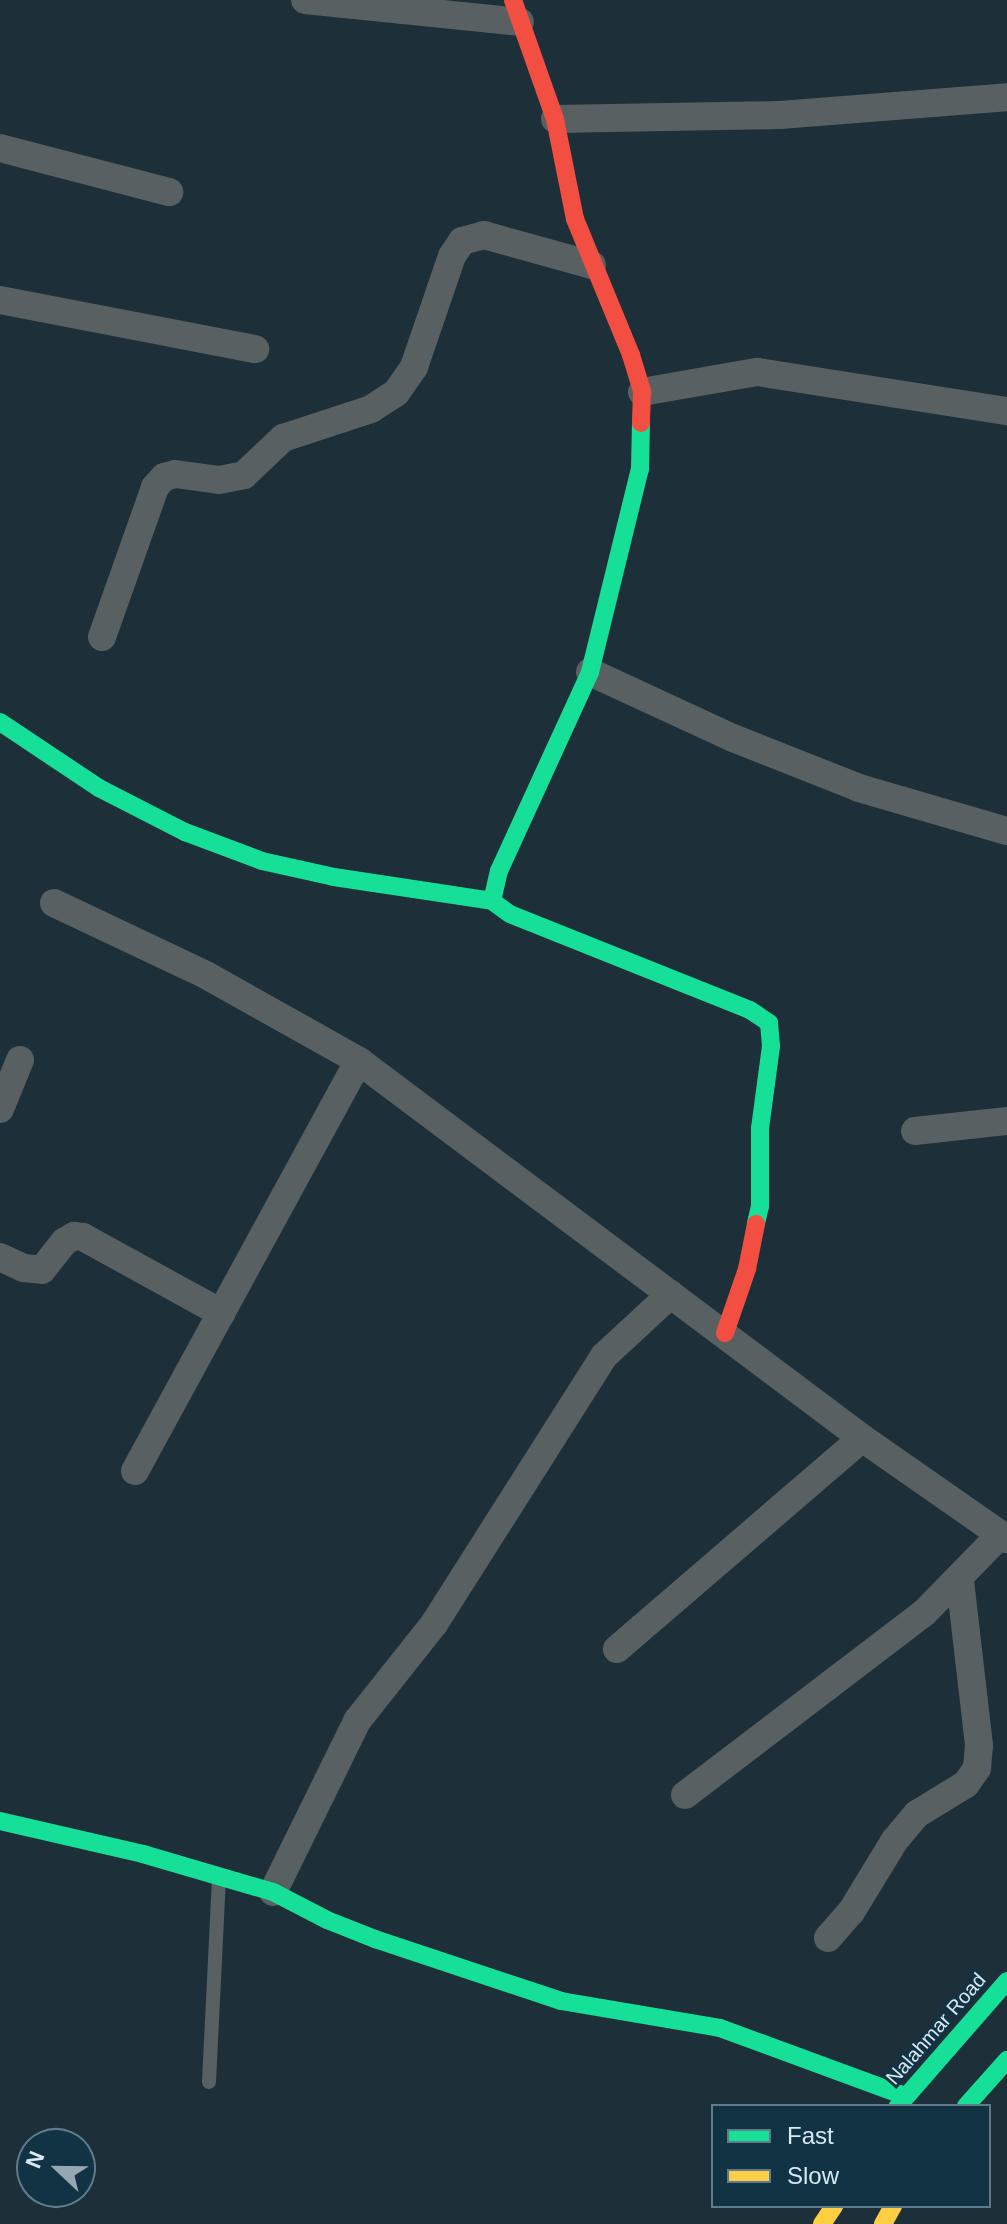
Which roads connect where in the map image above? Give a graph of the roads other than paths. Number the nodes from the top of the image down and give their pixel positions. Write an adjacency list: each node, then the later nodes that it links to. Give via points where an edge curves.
1 (305, 0): 2 (street)
2 (517, 11): 4 (street)
3 (1007, 97): 4 (street, via 780,115)
4 (555, 119): 7 (street, via 575,219)
5 (0, 148): 6 (street)
6 (169, 192)
7 (592, 265): 10 (street); 12 (street, via 484,235 462,241 452,256 414,367 396,393 371,409 283,438 244,475 219,480 164,477 155,487)
8 (0, 300): 9 (street)
9 (255, 349)
10 (642, 392): 11 (street, via 757,372); 13 (street, via 640,469)
11 (1007, 411)
12 (102, 637)
13 (590, 672): 15 (street, via 859,788); 16 (street, via 499,871)
14 (0, 722): 16 (street, via 99,788 185,832 262,861)
15 (1007, 831)
16 (492, 901): 26 (street, via 510,914 750,1010 769,1023 760,1206 747,1269)
17 (54, 903): 19 (street, via 206,975)
18 (20, 1060): 20 (street)
19 (359, 1061): 24 (street); 25 (street)
20 (0, 1109)
21 (1007, 1121): 22 (street)
22 (915, 1131)
23 (0, 1257): 25 (street, via 42,1270 64,1242 83,1237)
24 (671, 1294): 26 (street); 35 (street, via 604,1356 443,1611 357,1721)
25 (221, 1313): 28 (street)
26 (725, 1333): 27 (street)
27 (862, 1438): 29 (street); 31 (street)
28 (135, 1471)
29 (1003, 1537): 30 (street)
30 (960, 1580): 32 (street, via 868,1660); 36 (street, via 979,1745 977,1768 966,1784 917,1814)
31 (617, 1649)
32 (685, 1795)
33 (0, 1821): 34 (street)
34 (219, 1876): 35 (street); 39 (lane)
35 (273, 1892): 40 (street, via 375,1939 561,2001 720,2028)
36 (828, 1938)
37 (1007, 1981): 40 (street, Nalahmar Road)
38 (1007, 2060): 41 (street)
39 (209, 2082)
40 (902, 2101)
41 (968, 2104)

